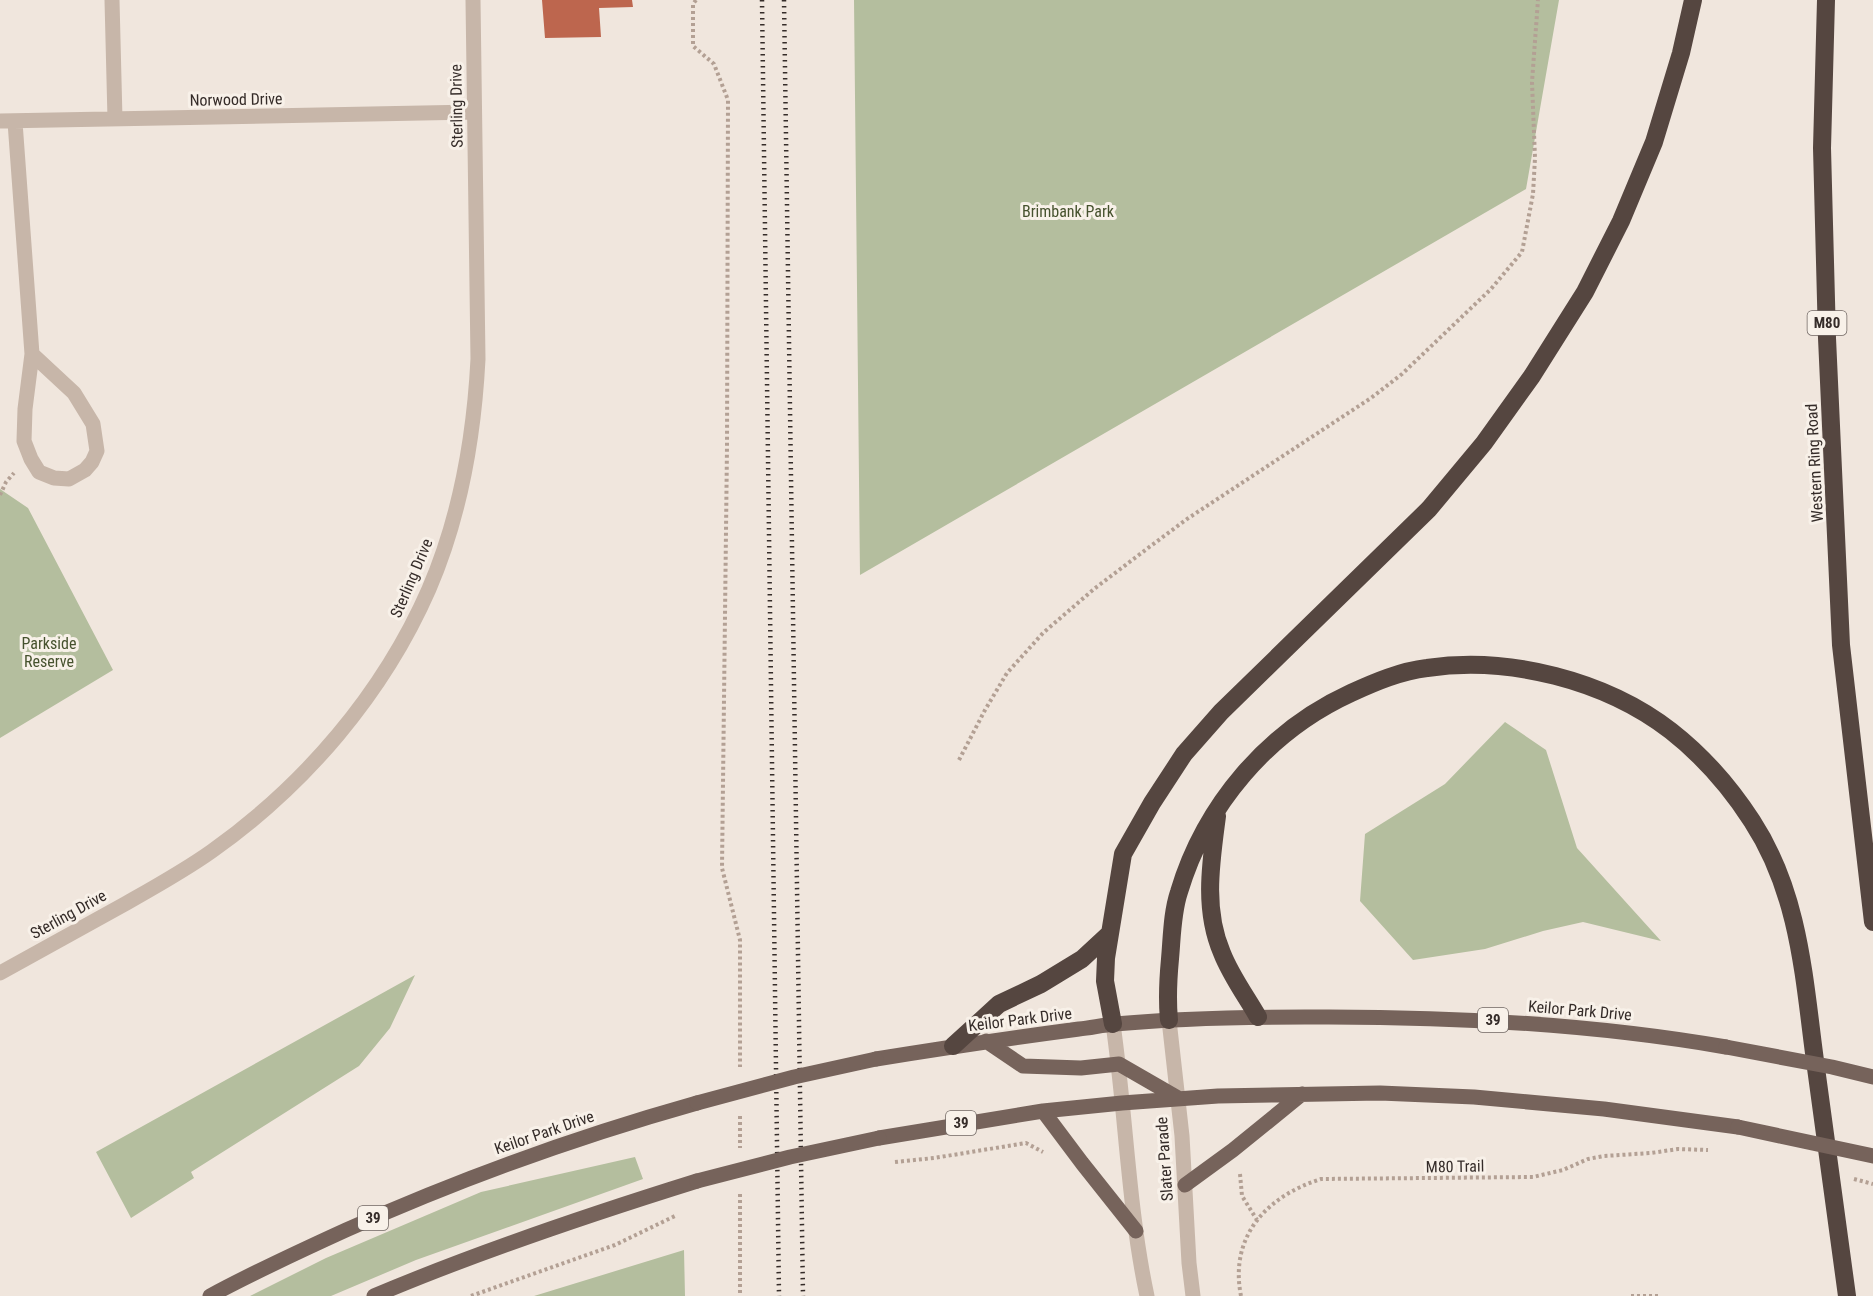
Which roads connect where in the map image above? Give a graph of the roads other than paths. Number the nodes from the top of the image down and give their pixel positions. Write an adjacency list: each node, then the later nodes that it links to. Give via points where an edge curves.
1 (112, 0): 6 (street)
2 (473, 0): 5 (street, Sterling Drive)
3 (1693, 0): 11 (highway, via 1654,142 1621,221 1585,292 1484,443 1429,509 1221,712 1184,754 1123,854)
4 (1826, 0): 10 (highway, Western Ring Road / M80, via 1822,148 1841,645)
5 (474, 112): 6 (street, Norwood Drive); 12 (street, Sterling Drive, via 476,404 445,546 405,636 346,725 301,776 251,822 179,873)
6 (116, 119): 7 (street, Norwood Drive)
7 (8, 121): 8 (street)
8 (32, 354): 8 (street, via 74,393 93,424 96,451 92,462 85,471 69,478 39,472 24,441)
9 (1218, 808): 13 (highway, via 1209,885 1215,931 1221,952); 14 (highway, via 1200,839 1178,895 1168,982); 31 (highway, via 1244,772 1295,726 1328,704 1376,682 1427,668 1504,666 1548,674 1605,693 1670,730 1719,777 1753,823 1789,901 1797,930)
10 (1873, 922)
11 (1109, 933): 15 (highway, via 1105,981); 17 (highway, via 1082,959 999,1004)
12 (0, 973)
13 (1258, 1017): 14 (main road, Keilor Park Drive / 39); 19 (main road, Keilor Park Drive / 39, bridge, via 1496,1020 1665,1036)
14 (1169, 1020): 15 (main road, Keilor Park Drive / 39); 21 (street, Slater Parade)
15 (1113, 1024): 16 (main road, Keilor Park Drive / 39); 18 (street, Slater Parade)
16 (986, 1041): 17 (main road, Keilor Park Drive / 39); 18 (main road, via 1023,1066 1081,1068)
17 (953, 1046): 27 (main road, Keilor Park Drive / 39, bridge, via 794,1077 629,1122 412,1200)
18 (1119, 1064): 21 (main road); 22 (street, Slater Parade)
19 (1873, 1077)
20 (1302, 1094): 21 (main road, 39); 24 (main road, 39, bridge, via 1474,1097 1604,1109 1738,1127); 25 (main road)
21 (1178, 1098): 22 (main road, 39); 25 (street, Slater Parade)
22 (1122, 1103): 23 (main road, 39); 26 (street, Slater Parade)
23 (1043, 1111): 26 (main road); 28 (main road, 39, bridge, via 879,1138 697,1181 602,1211)
24 (1873, 1156)
25 (1185, 1185): 30 (street, Slater Parade)
26 (1136, 1231): 29 (street, Slater Parade)
27 (210, 1296)
28 (374, 1296)
29 (1147, 1296)
30 (1193, 1296)
31 (1847, 1296)

